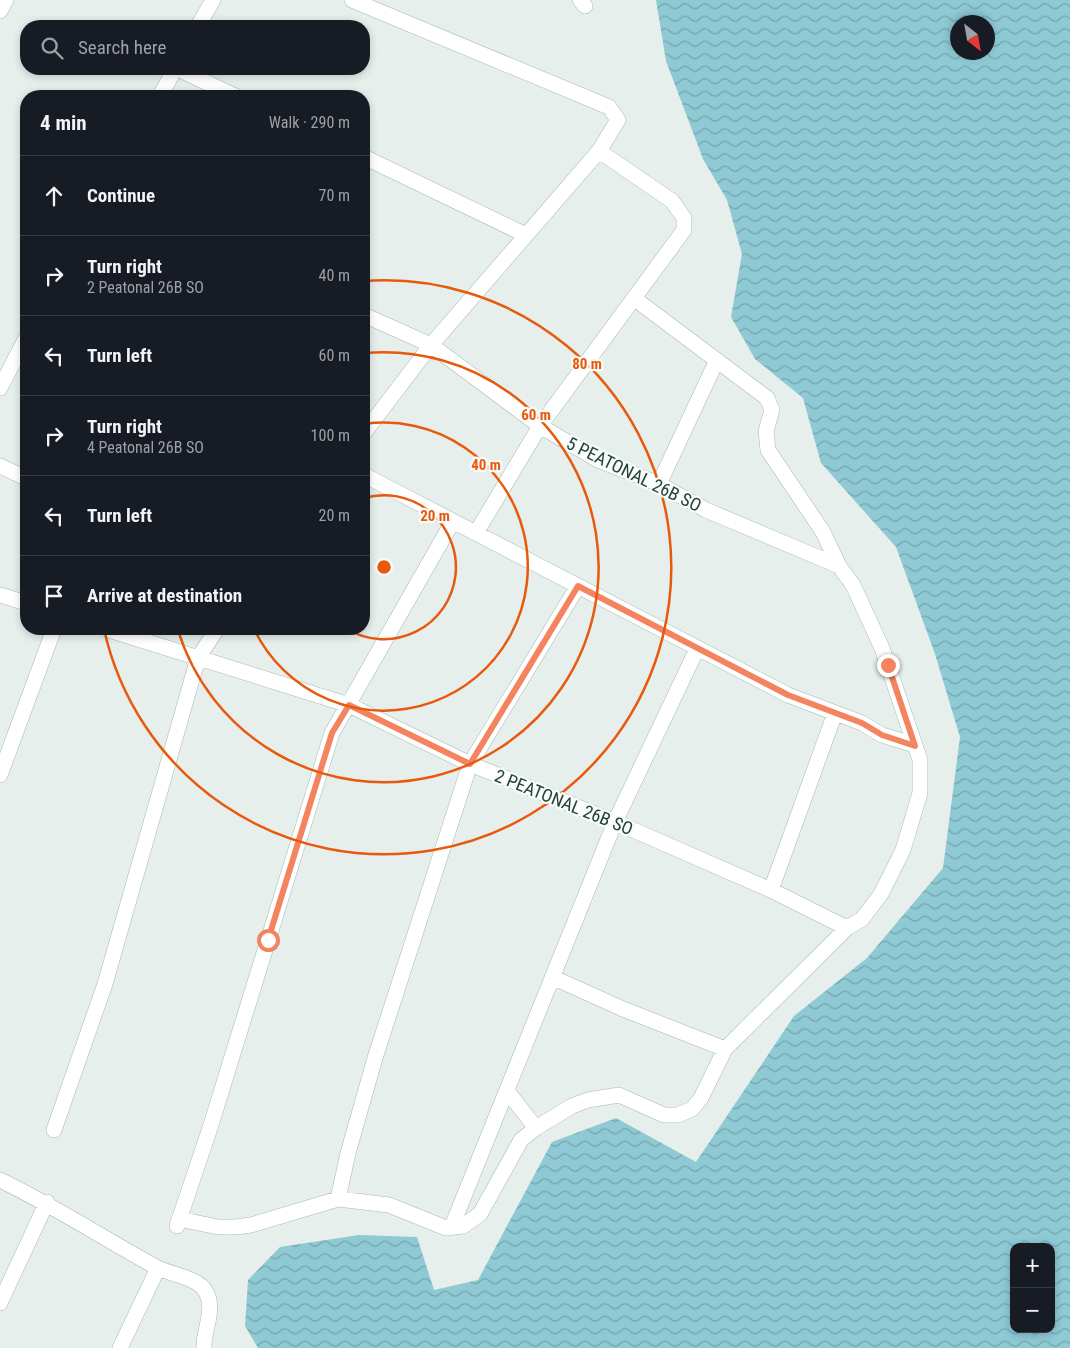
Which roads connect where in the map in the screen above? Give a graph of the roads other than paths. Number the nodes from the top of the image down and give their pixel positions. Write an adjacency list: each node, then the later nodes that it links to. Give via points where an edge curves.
1 (6, 0): 4 (street)
2 (213, 0): 5 (street)
3 (352, 0): 10 (street, via 609,107 618,122)
4 (0, 11)
5 (201, 20)
6 (172, 75): 8 (street)
7 (189, 75): 9 (street)
8 (164, 90)
9 (223, 90)
10 (599, 151): 12 (street); 13 (street, via 672,201 684,218 684,230)
11 (370, 160): 12 (street)
12 (526, 234): 15 (street)
13 (635, 300): 17 (street); 20 (street)
14 (370, 318): 15 (street, 5 PEATONAL 26B SO)
15 (431, 345): 19 (street); 20 (street, 5 PEATONAL 26B SO)
16 (20, 350): 18 (street)
17 (717, 360): 24 (street); 27 (street, via 767,398 772,410 766,431 768,450 823,532)
18 (0, 388)
19 (370, 425)
20 (540, 426): 24 (street, 5 PEATONAL 26B SO, via 598,460); 26 (street)
21 (0, 466): 22 (street)
22 (20, 475)
23 (370, 478): 25 (street)
24 (659, 484): 27 (street, 5 PEATONAL 26B SO, via 706,510)
25 (453, 521): 26 (street); 36 (street)
26 (476, 533): 28 (street)
27 (839, 566): 38 (street, via 853,586 882,648)
28 (578, 586): 34 (street); 39 (street)
29 (0, 595): 30 (street)
30 (20, 602)
31 (52, 635): 40 (street)
32 (125, 635): 35 (street, 2 PEATONAL 26B SO)
33 (213, 635): 35 (street)
34 (697, 649): 37 (street, via 788,695); 41 (street)
35 (198, 658): 36 (street, 2 PEATONAL 26B SO); 48 (street, via 105,984)
36 (349, 705): 39 (street, 2 PEATONAL 26B SO); 50 (street, via 332,733 178,1222 218,1227 251,1225)
37 (835, 713): 38 (street); 42 (street)
38 (915, 746): 43 (street, via 920,760 920,793 903,850 881,894 862,919)
39 (470, 764): 41 (street, 2 PEATONAL 26B SO); 50 (street, via 375,1058)
40 (0, 775)
41 (615, 822): 42 (street, 2 PEATONAL 26B SO); 44 (street)
42 (771, 890): 43 (street, 2 PEATONAL 26B SO)
43 (848, 928): 45 (street)
44 (552, 978): 45 (street); 46 (street)
45 (725, 1049): 47 (street, via 701,1098 686,1113 664,1116 619,1095 603,1096 572,1106)
46 (507, 1091): 47 (street); 52 (street)
47 (536, 1128): 52 (street, via 514,1150 480,1214 463,1226)
48 (54, 1130)
49 (0, 1180): 51 (street)
50 (338, 1199): 52 (street, via 389,1205 446,1228)
51 (47, 1202): 53 (street); 54 (street)
52 (452, 1226)
53 (158, 1268): 55 (street); 56 (street, via 200,1284 205,1290 209,1322)
54 (0, 1303)
55 (120, 1348)
56 (204, 1348)

